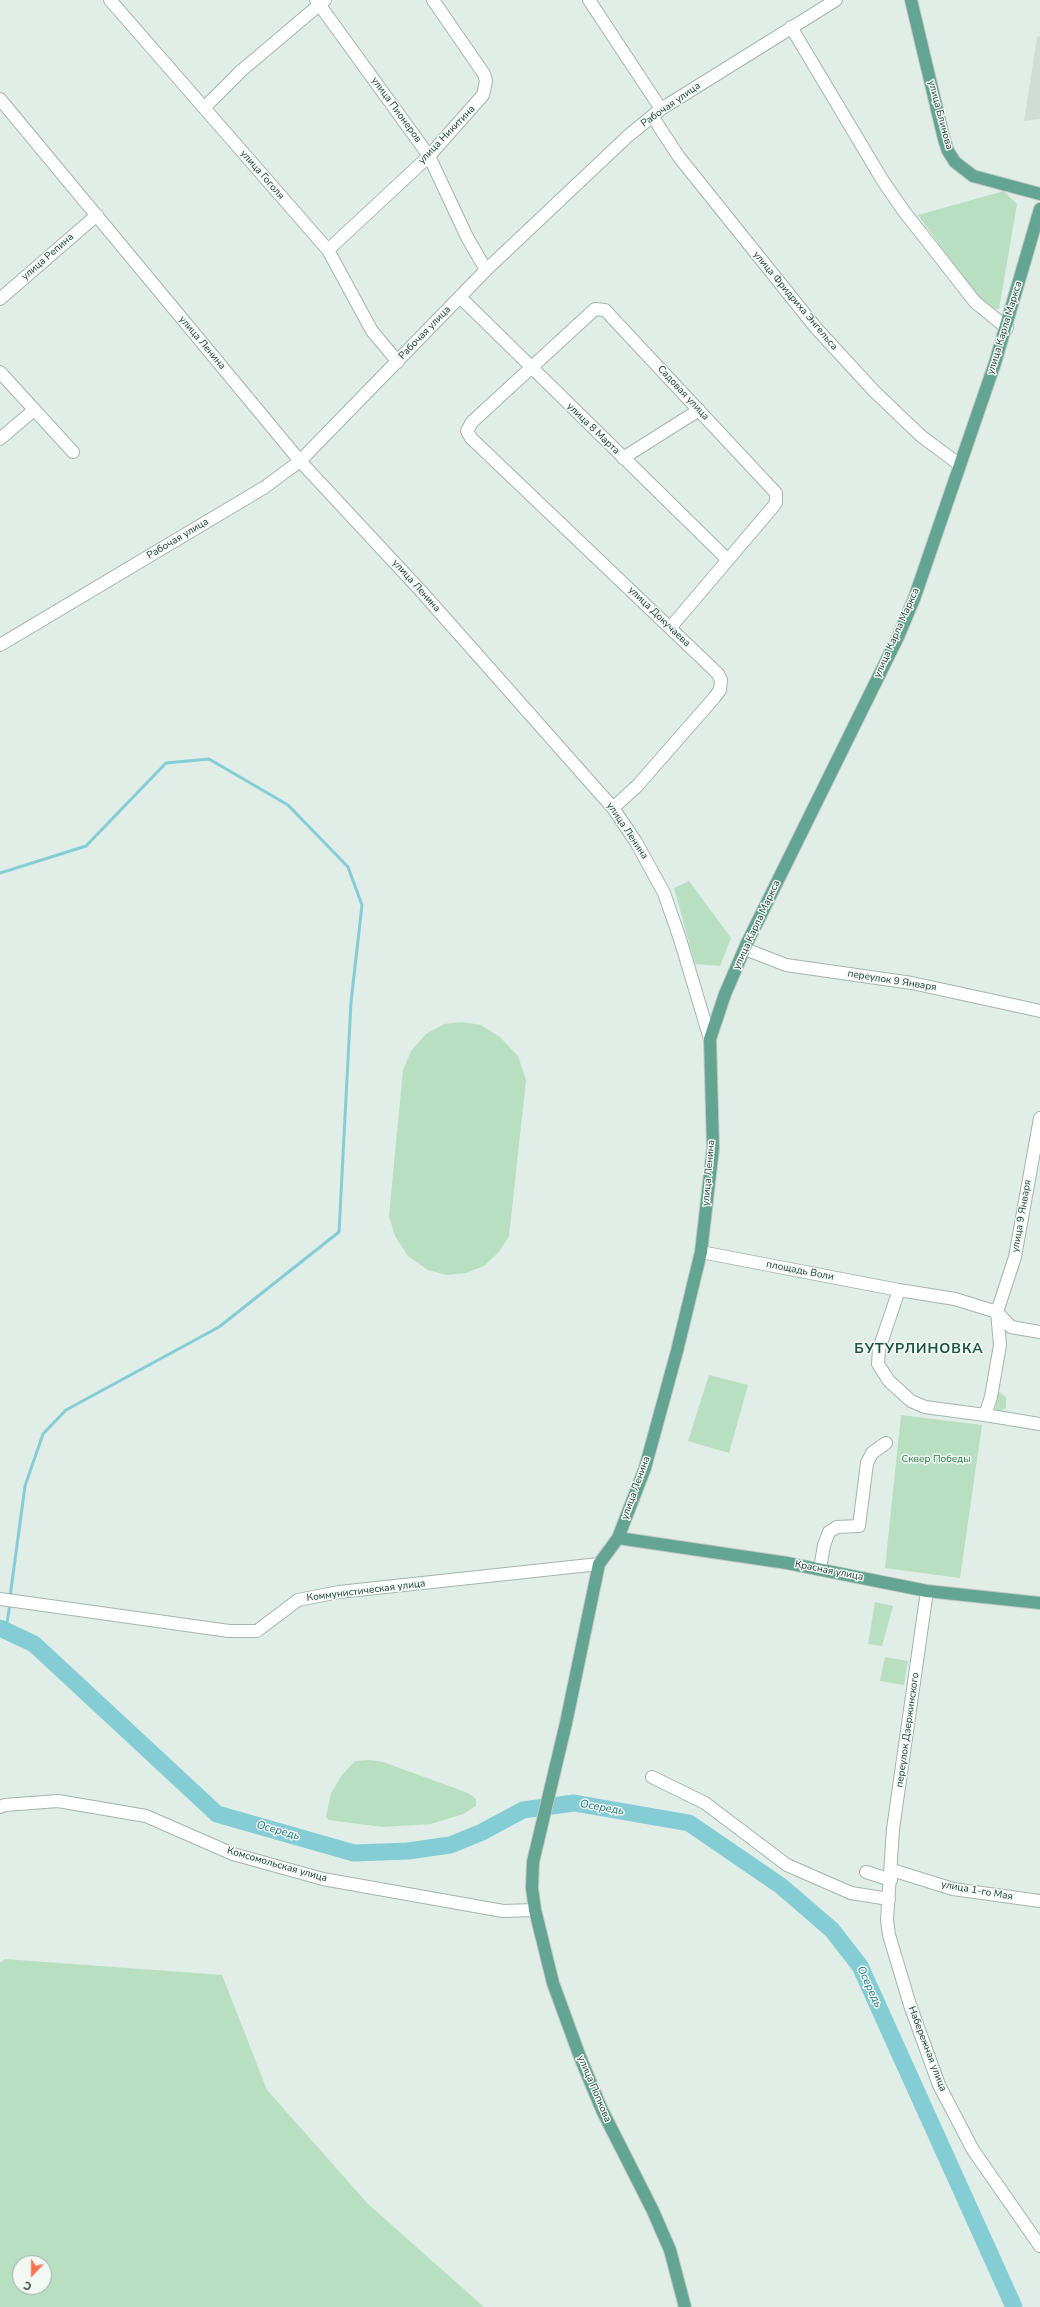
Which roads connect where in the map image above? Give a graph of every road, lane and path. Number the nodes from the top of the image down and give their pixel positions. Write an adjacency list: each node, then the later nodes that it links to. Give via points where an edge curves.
1 (110, 0): 9 (street, улица Гоголя)
2 (433, 0): 11 (street, улица Никитина, via 484,74 486,81 483,95 478,102)
3 (589, 0): 10 (street, улица Фридриха Энгельса)
4 (836, 0): 7 (street, Рабочая улица)
5 (911, 0): 12 (main road, улица Блинова, via 944,138 955,162 973,176)
6 (320, 2): 9 (street, via 241,71); 11 (street, улица Пионеров)
7 (791, 27): 10 (street, Рабочая улица); 19 (street, via 903,210 974,302)
8 (0, 99): 14 (street, улица Ленина)
9 (204, 108): 15 (street, улица Гоголя)
10 (656, 113): 16 (street, Рабочая улица, via 628,136); 30 (street, улица Фридриха Энгельса, via 679,157 816,328 920,436)
11 (429, 156): 15 (street, улица Никитина); 16 (street, улица Пионеров, via 467,237)
12 (1040, 194)
13 (1040, 209): 19 (main road, улица Карла Маркса)
14 (97, 215): 18 (street, улица Репина); 29 (street, улица Ленина)
15 (328, 250): 20 (street, улица Гоголя, via 372,331)
16 (486, 270): 17 (street, Рабочая улица)
17 (460, 297): 20 (street, Рабочая улица); 21 (street, улица 8 Марта)
18 (0, 300)
19 (1007, 328): 30 (main road, улица Карла Маркса)
20 (398, 362): 29 (street, Рабочая улица)
21 (530, 367): 24 (street, Садовая улица, via 588,313 600,308 609,314); 25 (street, Садовая улица, via 470,425 467,431); 28 (street, улица 8 Марта)
22 (0, 372): 23 (street)
23 (34, 410): 26 (street); 27 (street)
24 (699, 410): 28 (street); 31 (street, Садовая улица, via 776,494 776,503)
25 (471, 438): 32 (street, улица Докучаева)
26 (0, 439)
27 (73, 452)
28 (623, 458): 31 (street, улица 8 Марта)
29 (300, 461): 33 (street, Рабочая улица, via 265,487); 34 (street, улица Ленина, via 425,596)
30 (960, 465): 35 (main road, улица Карла Маркса, via 914,599 898,637)
31 (728, 560): 32 (street, Садовая улица)
32 (670, 628): 34 (street, улица Докучаева, via 718,674 722,685 714,698 637,786)
33 (0, 645)
34 (612, 808): 37 (street, улица Ленина, via 636,842 664,893)
35 (744, 949): 36 (street, переулок 9 Января, via 786,965 912,983); 37 (main road, улица Карла Маркса)
36 (1040, 1011)
37 (710, 1039): 39 (main road, улица Ленина, via 713,1148)
38 (1040, 1118): 41 (street, улица 9 Января, via 1015,1257)
39 (701, 1252): 40 (street, площадь Воли); 46 (main road, улица Ленина, via 645,1468)
40 (899, 1290): 41 (street, площадь Воли, via 955,1299); 43 (street, via 879,1349 878,1364 889,1380 911,1401 925,1407)
41 (997, 1312): 42 (street, площадь Воли, via 1011,1327); 43 (street, via 1000,1345 991,1397)
42 (1040, 1332)
43 (985, 1415): 44 (street)
44 (1040, 1424)
45 (886, 1443): 48 (street, via 872,1453 867,1463 859,1526 837,1527 829,1532)
46 (618, 1538): 47 (main road, улица Ленина); 48 (main road, Красная улица)
47 (599, 1564): 50 (street, Коммунистическая улица, via 339,1592 298,1600 257,1630 229,1631); 54 (main road, улица Ленина)
48 (820, 1569): 49 (main road, Красная улица)
49 (927, 1591): 51 (main road, Красная улица); 56 (street, переулок Дзержинского, via 893,1829)
50 (2, 1600)
51 (1040, 1603)
52 (652, 1777): 57 (street, via 706,1803 787,1865 851,1893)
53 (0, 1807): 59 (street, Комсомольская улица, via 58,1801 146,1816 233,1854 323,1880 503,1912)
54 (532, 1862): 59 (main road, улица Попкова)
55 (866, 1872): 56 (street, улица 1-го Мая)
56 (891, 1875): 57 (street, Набережная улица); 58 (street, улица 1-го Мая, via 953,1889)
57 (889, 1899): 60 (street, Набережная улица, via 888,1935 939,2085 973,2150)
58 (1040, 1902)
59 (535, 1910): 61 (main road, улица Попкова, via 553,1983 580,2057 602,2110 670,2250)
60 (1040, 2246)
61 (685, 2307)

